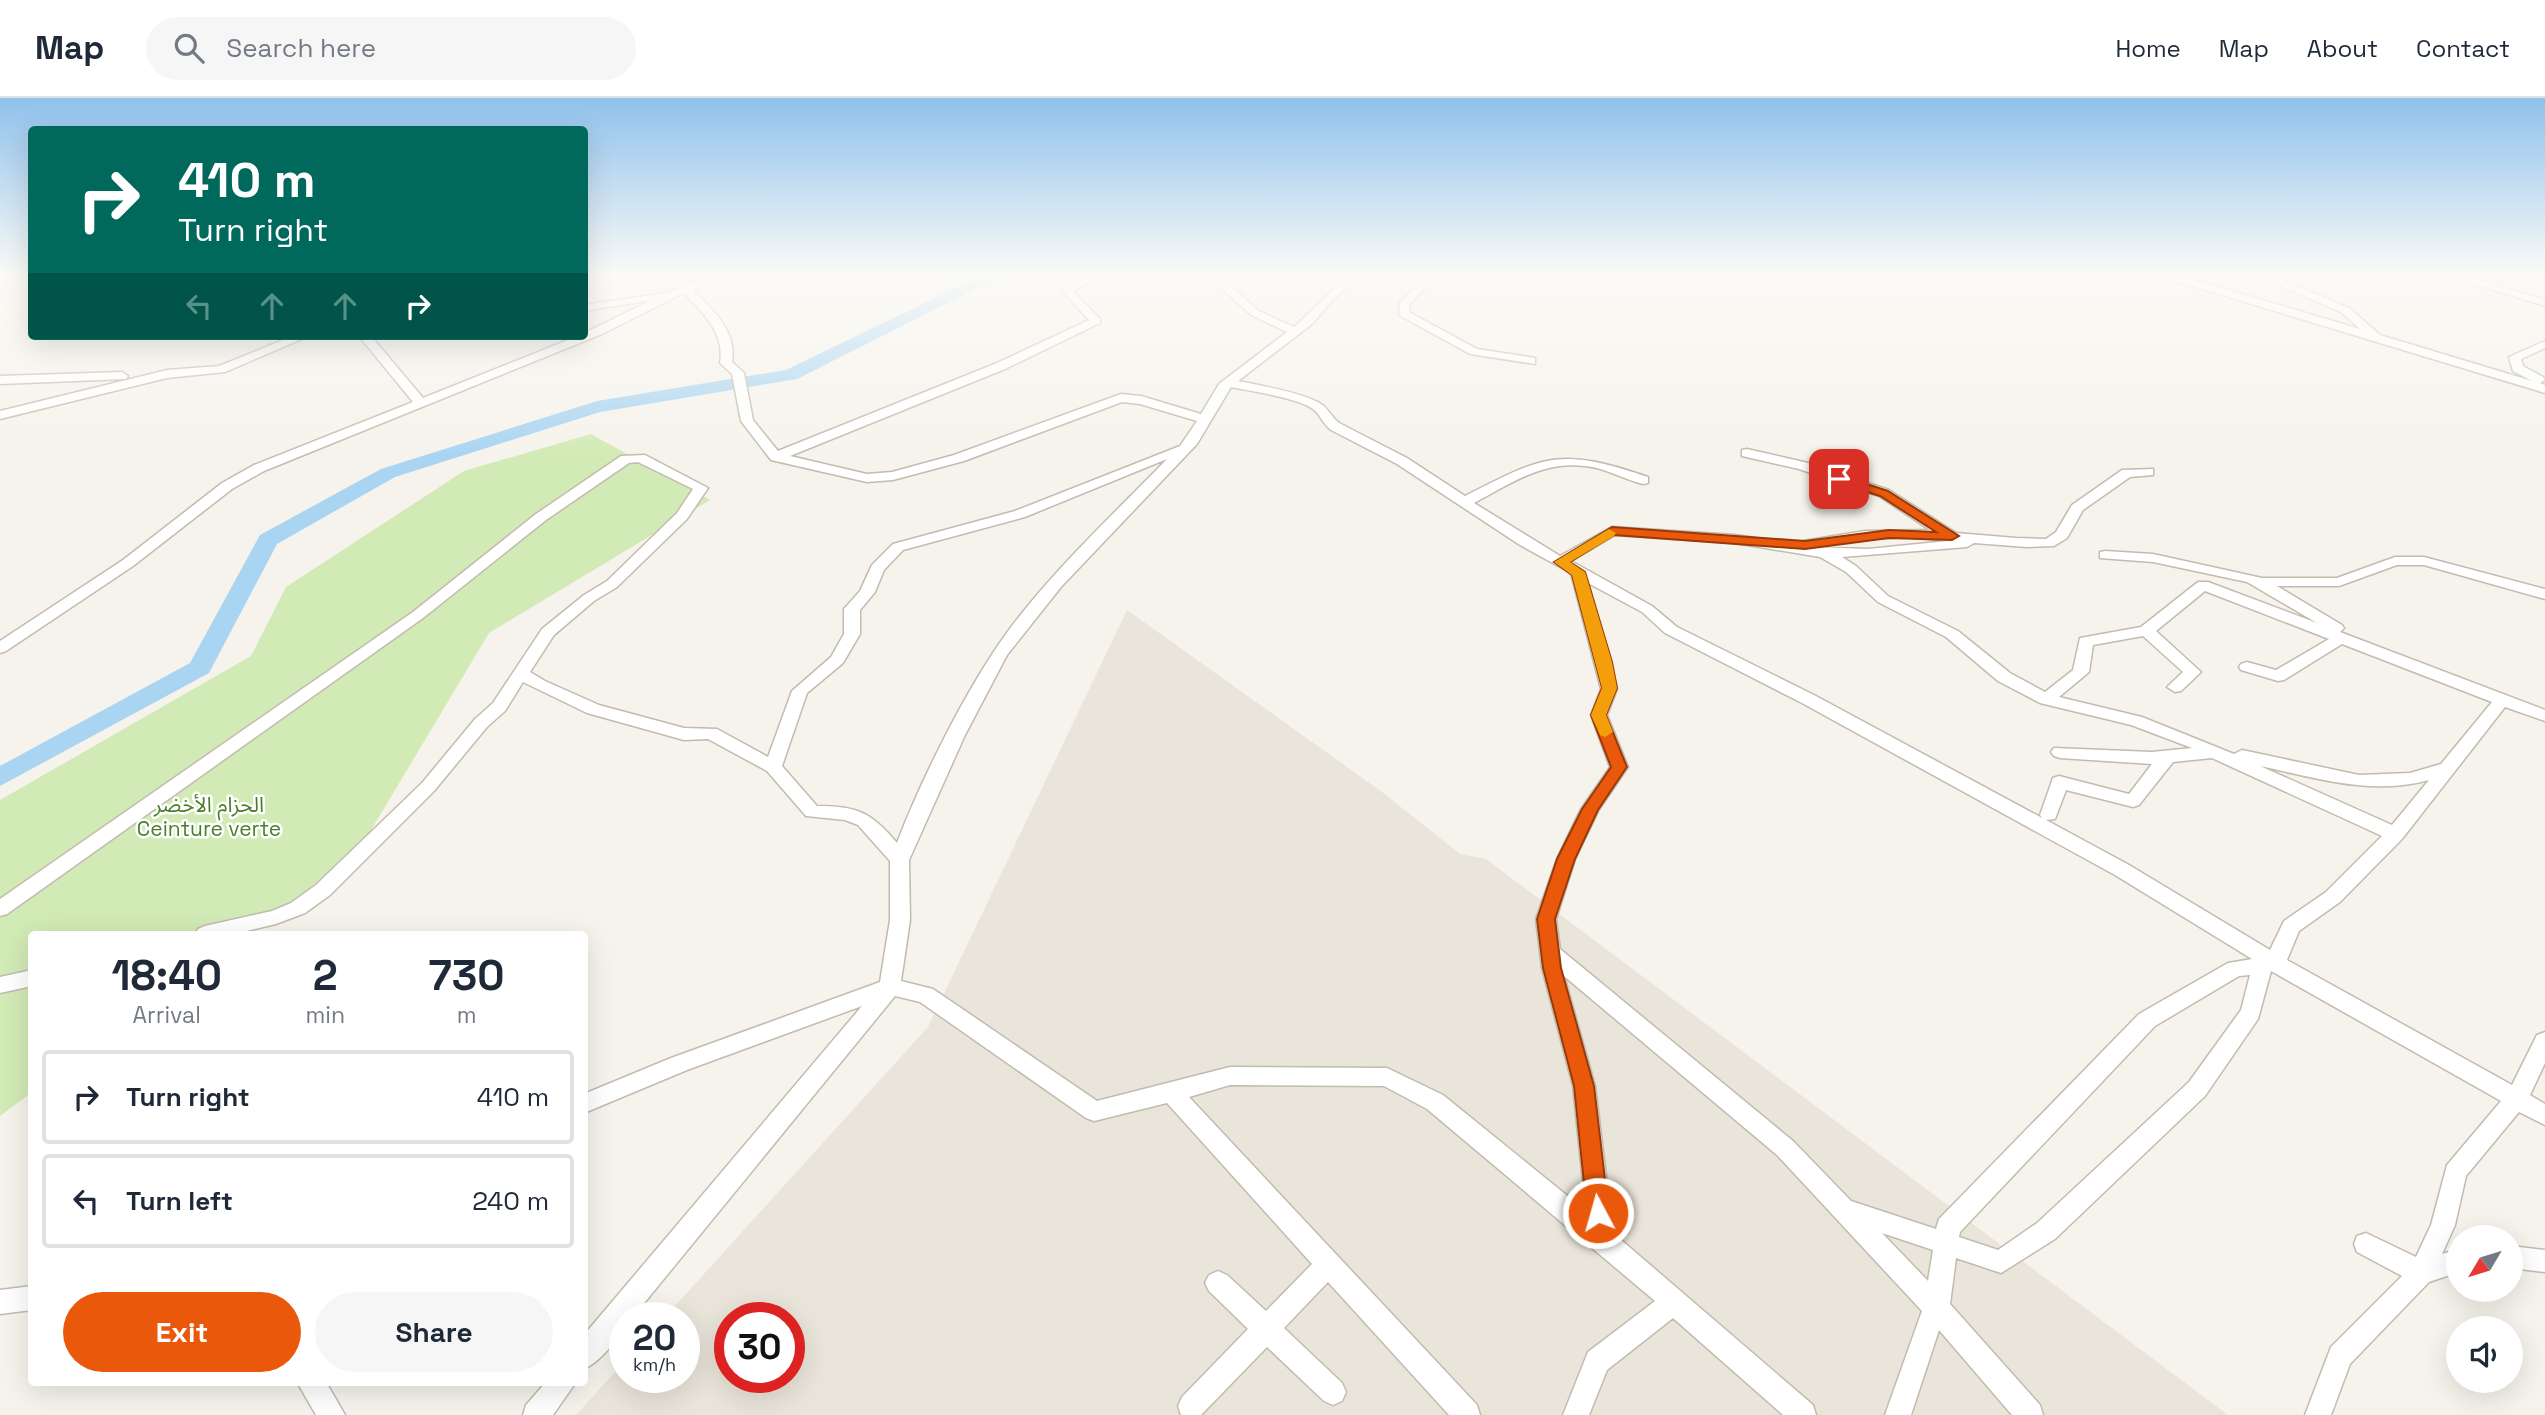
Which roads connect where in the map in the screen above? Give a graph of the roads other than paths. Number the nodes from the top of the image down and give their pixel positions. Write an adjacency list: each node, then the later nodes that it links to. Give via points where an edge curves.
1 (724, 334): 22 (street, via 730,350 726,363 738,373 747,421)
2 (1066, 334): 22 (street, via 1001,366)
3 (1293, 334): 15 (street)
4 (1442, 334): 12 (street, via 1474,352)
5 (2360, 334): 10 (street)
6 (2372, 334): 10 (street)
7 (293, 340): 13 (street, via 221,369)
8 (368, 340): 17 (street)
9 (578, 340): 17 (street)
10 (2378, 340): 16 (street)
11 (2545, 344): 16 (street, via 2515,357 2517,368)
12 (1531, 361)
13 (167, 374): 14 (street); 18 (street)
14 (0, 380)
15 (1229, 383): 19 (street); 25 (street, via 1318,407 1336,427 1402,461)
16 (2545, 387)
17 (420, 402): 38 (street, via 238,480 128,563)
18 (0, 415)
19 (1204, 419): 20 (street); 22 (street, via 1121,398 971,454 884,478 859,477)
20 (1192, 441): 49 (street, via 1168,456 1020,514 898,547 877,568 867,592 852,610 852,634 837,660 800,691); 53 (street, via 1056,584 1000,654 950,747)
21 (1747, 453): 26 (street, via 1884,493)
22 (776, 457)
23 (2148, 472): 27 (street, via 2127,473 2077,508 2062,535 2049,543)
24 (1643, 480): 25 (street, via 1597,464 1552,462 1532,467)
25 (1465, 502): 32 (street)
26 (1952, 536): 27 (street); 28 (street, via 1889,534 1805,545); 29 (street)
27 (2027, 542): 29 (street)
28 (1768, 544): 30 (street); 32 (street, via 1612,531)
29 (1967, 544): 30 (street)
30 (1824, 553): 43 (street, via 1851,569 1883,599 1952,634 2004,677)
31 (2105, 555): 34 (street, via 2153,558)
32 (1560, 562): 33 (street)
33 (1578, 572): 56 (street, via 1609,688 1599,715 1619,767 1590,809 1566,859 1546,919); 57 (street, via 1647,609 1671,631 1808,699 2123,870)
34 (2259, 582): 35 (street, via 2339,582 2395,561 2424,561); 39 (street)
35 (2545, 594)
36 (2146, 631): 37 (street, via 2203,586); 42 (street, via 2193,672); 43 (street, via 2091,640 2084,670)
37 (2341, 638): 39 (street); 40 (street, via 2278,676)
38 (0, 648)
39 (2372, 650): 44 (street)
40 (2247, 667)
41 (521, 673): 49 (street, via 593,709 684,734 710,733); 54 (street, via 548,632 612,584 682,516 701,488 640,458 626,459 541,517 418,615); 55 (street, via 499,707 428,787 323,890 298,908)
42 (2175, 687)
43 (2049, 699): 47 (street, via 2136,721)
44 (2502, 700): 45 (street); 50 (street)
45 (2545, 716)
46 (2060, 752): 48 (street)
47 (2216, 752): 48 (street); 50 (street, via 2359,781 2410,779); 52 (street)
48 (2167, 757): 51 (street, via 2133,800 2059,782)
49 (773, 767): 53 (street, via 812,812 858,815)
50 (2448, 768): 52 (street)
51 (2049, 815)
52 (2395, 834): 57 (street, via 2333,897 2291,926)
53 (900, 860): 60 (street, via 900,920)
54 (0, 909)
55 (217, 931)
56 (1550, 952): 66 (street, via 1785,1148); 67 (street, via 1584,1086)
57 (2269, 963): 63 (street); 68 (street, via 2235,969 2147,1020 1948,1227); 68 (street, via 2251,1013 2197,1089 2046,1231 2001,1262)
58 (28, 979): 59 (street)
59 (0, 985)
60 (890, 987): 62 (street, via 918,993 1094,1111); 64 (street); 81 (street)
61 (2545, 1041): 63 (street)
62 (1171, 1093): 67 (street, via 1230,1076 1387,1077 1435,1102); 72 (street)
63 (2517, 1098): 65 (street); 74 (street, via 2455,1172 2443,1225)
64 (588, 1102)
65 (2545, 1115)
66 (1843, 1209): 68 (street); 79 (street)
67 (1601, 1238): 78 (street)
68 (1946, 1244): 79 (street)
69 (2366, 1244): 74 (street)
70 (2524, 1258): 71 (street)
71 (2545, 1261)
72 (1329, 1264): 80 (street); 88 (street)
73 (2446, 1264): 74 (street)
74 (2421, 1273): 93 (street, via 2340,1356)
75 (1217, 1283): 80 (street)
76 (28, 1298): 77 (street)
77 (0, 1302)
78 (1674, 1302): 89 (street, via 1597,1362); 90 (street)
79 (1937, 1308): 91 (street); 92 (street)
80 (1266, 1329): 84 (street); 85 (street)
81 (588, 1351)
82 (313, 1386): 86 (street)
83 (560, 1386): 87 (street)
84 (1333, 1392)
85 (1191, 1406)
86 (332, 1415)
87 (536, 1415)
88 (1467, 1415)
89 (1576, 1415)
90 (1803, 1415)
91 (1898, 1415)
92 (2030, 1415)
93 (2318, 1415)

